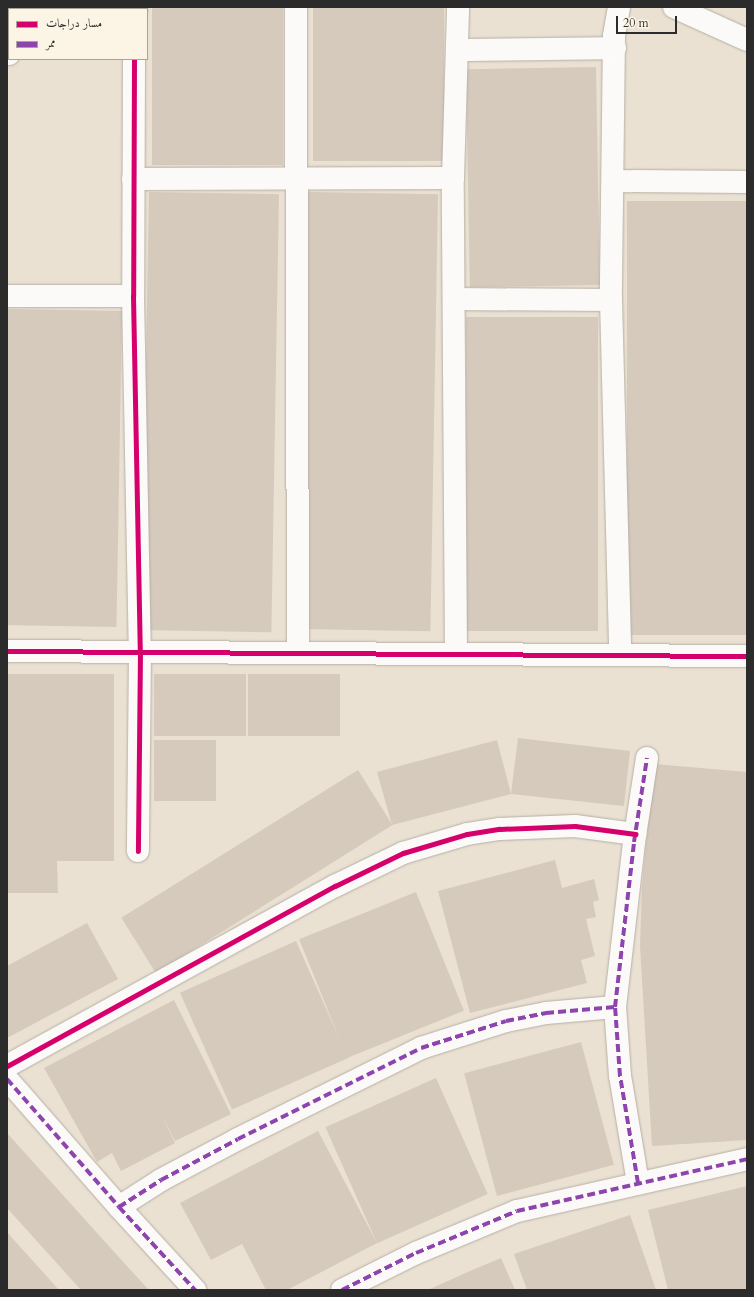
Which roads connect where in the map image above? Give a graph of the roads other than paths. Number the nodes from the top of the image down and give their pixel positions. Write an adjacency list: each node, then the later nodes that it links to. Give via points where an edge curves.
1 (296, 7): 11 (street)
2 (458, 7): 7 (street)
3 (619, 7): 6 (street)
4 (674, 7): 5 (street)
5 (746, 36)
6 (615, 48): 7 (street); 12 (street)
7 (458, 50): 9 (street)
8 (134, 60): 10 (street)
9 (453, 178): 11 (street); 16 (street)
10 (133, 179): 11 (street); 15 (street)
11 (296, 179): 20 (street)
12 (614, 181): 13 (street); 17 (street)
13 (747, 182)
14 (7, 296): 15 (street)
15 (133, 296): 19 (street)
16 (454, 299): 17 (street); 21 (street)
17 (611, 300): 22 (street)
18 (7, 651): 19 (street)
19 (140, 652): 20 (street); 26 (street)
20 (298, 652): 21 (street)
21 (456, 654): 22 (street)
22 (620, 655): 23 (street)
23 (747, 656)
24 (647, 758): 25 (street)
25 (635, 834): 27 (street); 28 (street, via 575,826 500,829 467,834 403,853 368,868)
26 (138, 851)
27 (615, 1007): 31 (street, via 620,1076); 32 (street, via 546,1013 506,1021 421,1048 244,1136 161,1180)
28 (7, 1066)
29 (7, 1079): 32 (street)
30 (747, 1159): 31 (street)
31 (638, 1183): 34 (street, via 517,1211 416,1253)
32 (119, 1207): 33 (street)
33 (195, 1290)
34 (342, 1290)

